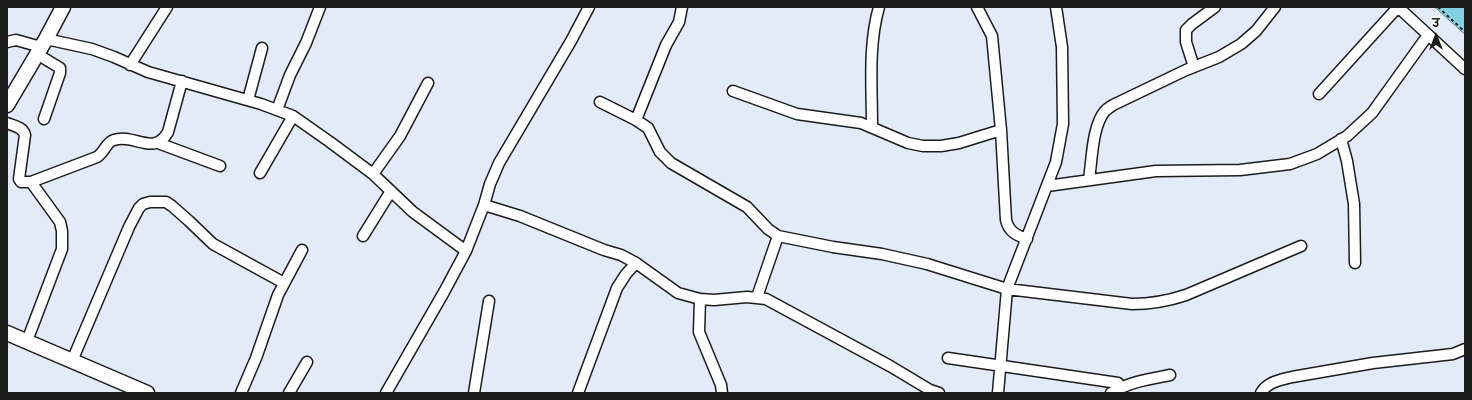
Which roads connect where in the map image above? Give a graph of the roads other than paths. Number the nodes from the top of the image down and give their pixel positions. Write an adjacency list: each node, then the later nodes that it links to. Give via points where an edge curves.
1 (63, 7): 14 (street)
2 (167, 7): 16 (street)
3 (320, 7): 26 (street)
4 (589, 7): 42 (street, via 499,162)
5 (682, 7): 29 (street, via 679,22 666,45)
6 (879, 7): 31 (street, via 872,43)
7 (977, 7): 32 (street, via 992,36)
8 (1056, 7): 40 (street, via 1062,47 1062,124 1056,162)
9 (1215, 7): 17 (street, via 1186,30 1186,42)
10 (1275, 7): 17 (street, via 1256,31 1241,44 1219,57)
11 (1398, 7): 12 (street); 22 (street)
12 (1428, 35): 18 (street); 33 (street, via 1372,113)
13 (7, 42): 14 (street, via 16,40)
14 (41, 47): 16 (street, via 92,49); 25 (street); 28 (street, via 60,68)
15 (262, 48): 23 (street)
16 (130, 65): 19 (street)
17 (1194, 67): 38 (street, via 1105,111 1096,133)
18 (1465, 69)
19 (182, 81): 23 (street); 34 (street, via 168,132)
20 (428, 83): 37 (street, via 400,136)
21 (733, 91): 31 (street, via 797,114)
22 (1319, 94)
23 (248, 100): 26 (street)
24 (600, 102): 29 (street)
25 (7, 105)
26 (277, 110): 27 (street)
27 (293, 116): 36 (street); 37 (street)
28 (44, 119)
29 (636, 120): 44 (street, via 648,128 660,152 671,163 747,207)
30 (7, 123): 39 (street, via 21,128 24,132 19,178 21,182)
31 (872, 126): 32 (street, via 908,143 923,146 959,143)
32 (1001, 130): 45 (street, via 1006,220 1008,228 1014,234)
33 (1341, 139): 38 (street, via 1317,154 1290,164 1240,170 1156,172); 50 (street, via 1354,204)
34 (158, 143): 35 (street); 39 (street, via 121,138 113,140 108,142 102,154 97,157)
35 (220, 166)
36 (260, 173)
37 (373, 174): 41 (street)
38 (1089, 179): 40 (street)
39 (31, 182): 57 (street, via 60,222 62,249)
40 (1046, 186): 45 (street)
41 (391, 191): 43 (street); 48 (street, via 413,212)
42 (484, 206): 48 (street); 49 (street, via 520,216)
43 (363, 236)
44 (778, 236): 52 (street, via 927,264); 53 (street)
45 (1026, 239): 52 (street)
46 (1301, 246): 52 (street, via 1186,295 1150,304)
47 (302, 250): 51 (street)
48 (466, 251): 68 (street)
49 (636, 263): 54 (street, via 678,293); 70 (street, via 617,288)
50 (1355, 263)
51 (284, 283): 60 (street, via 213,244 166,202 143,204 129,227); 66 (street)
52 (1006, 289): 62 (street)
53 (757, 297): 54 (street); 72 (street, via 766,299)
54 (700, 300): 71 (street, via 699,332)
55 (489, 301): 69 (street)
56 (7, 333): 57 (street)
57 (27, 341): 60 (street)
58 (1465, 349): 75 (street, via 1452,354 1373,363 1292,377 1269,384)
59 (948, 358): 62 (street)
60 (72, 361): 65 (street)
61 (307, 362): 67 (street)
62 (1000, 366): 64 (street); 73 (street)
63 (1170, 375): 74 (street, via 1136,381)
64 (1118, 383)
65 (146, 393)
66 (241, 393)
67 (289, 393)
68 (386, 393)
69 (474, 393)
70 (578, 393)
71 (722, 393)
72 (939, 393)
73 (998, 393)
74 (1110, 393)
75 (1261, 393)

